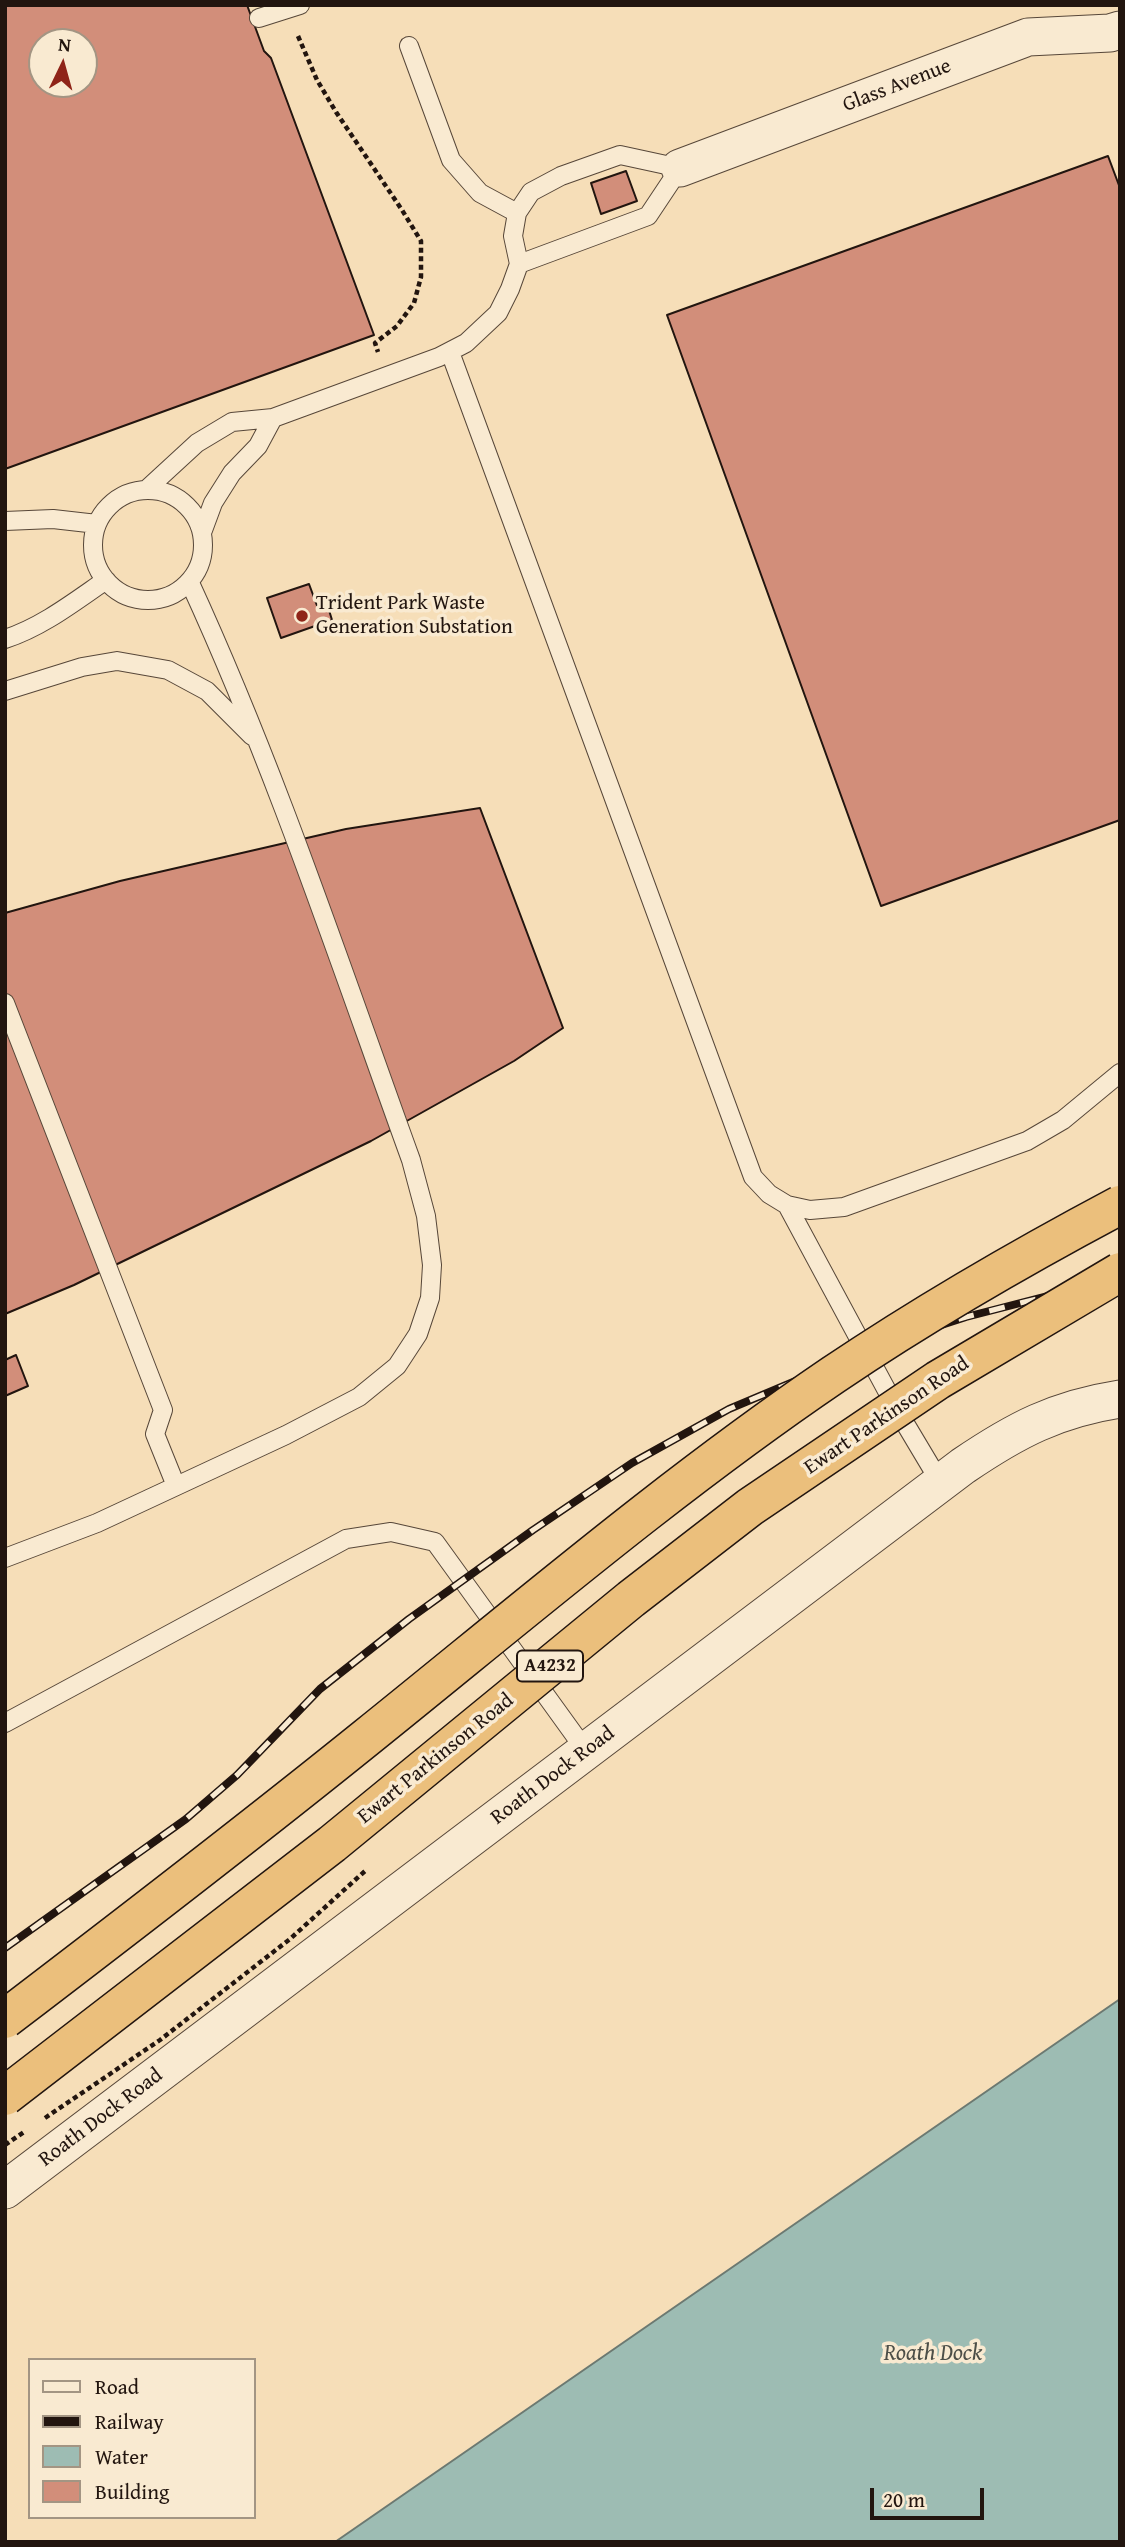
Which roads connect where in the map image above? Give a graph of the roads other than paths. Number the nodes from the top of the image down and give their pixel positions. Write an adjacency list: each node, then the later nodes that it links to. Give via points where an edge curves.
1 (294, 7): 2 (lane)
2 (259, 18)
3 (1120, 30): 5 (street, Glass Avenue, via 1028,37)
4 (409, 46): 6 (lane, via 451,160 480,194)
5 (680, 168): 6 (lane, via 620,155 531,192); 7 (lane, via 648,216)
6 (517, 213): 7 (lane, via 513,236)
7 (519, 264): 8 (lane, via 498,313)
8 (450, 352): 9 (lane); 21 (lane, via 753,1177)
9 (273, 418): 10 (lane, via 232,422 197,443); 13 (lane, via 258,446 232,472)
10 (147, 489): 12 (lane, via 113,502); 13 (lane, via 182,500)
11 (5, 521): 12 (lane, via 53,519)
12 (97, 524): 14 (lane, via 93,551 97,569)
13 (203, 530): 15 (lane, via 200,567)
14 (106, 580): 15 (lane, via 140,600 159,600); 16 (lane, via 46,620)
15 (190, 583): 18 (lane)
16 (5, 639)
17 (5, 691): 18 (lane, via 117,661 168,670 207,691)
18 (257, 741): 26 (lane, via 411,1160 426,1216 432,1265 430,1298 418,1334 397,1366 359,1397)
19 (5, 1003): 26 (lane, via 163,1410 155,1434)
20 (1120, 1073): 21 (lane, via 1063,1120 1002,1151 844,1207 810,1210)
21 (787, 1205): 25 (lane)
22 (1120, 1205): 30 (main road, A4232, bridge, via 953,1299 775,1417)
23 (1120, 1272): 31 (main road, Ewart Parkinson Road / A4232, bridge, via 938,1380 750,1507 332,1844)
24 (1120, 1399): 25 (street, Roath Dock Road, via 1067,1411 1016,1432)
25 (940, 1482): 29 (street, Roath Dock Road)
26 (176, 1486): 27 (lane)
27 (5, 1558)
28 (5, 1723): 29 (lane, via 346,1539 391,1532 435,1542)
29 (586, 1751): 32 (street, Roath Dock Road)
30 (5, 2019)
31 (5, 2096)
32 (5, 2190)

